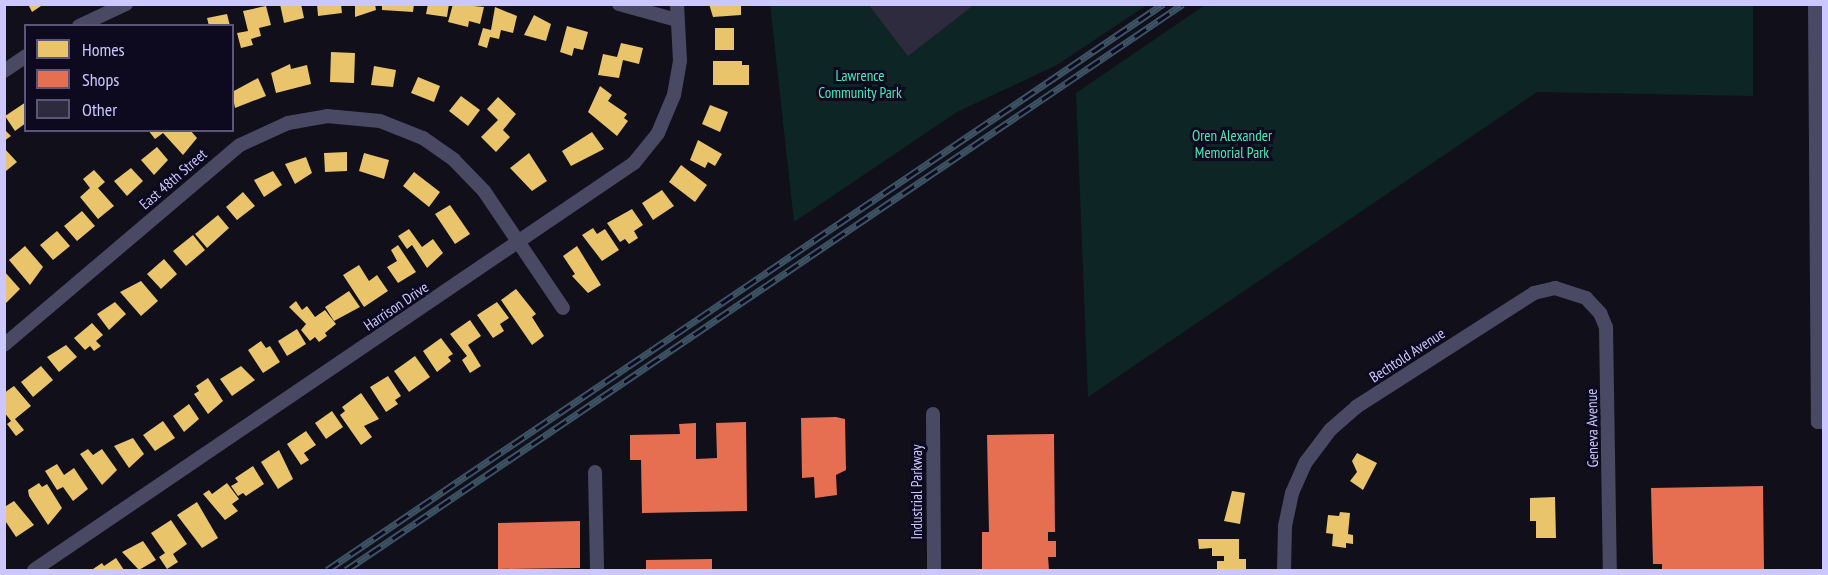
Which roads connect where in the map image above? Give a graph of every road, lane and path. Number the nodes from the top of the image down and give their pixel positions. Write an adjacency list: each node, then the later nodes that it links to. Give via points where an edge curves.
1 (126, 4): 6 (street)
2 (619, 4): 5 (street)
3 (677, 4): 5 (street, Harrison Drive)
4 (1815, 4): 14 (street, via 1818,422)
5 (677, 20): 9 (street, Harrison Drive, via 680,61 676,89 665,121 650,144 623,172)
6 (83, 24)
7 (24, 58): 8 (street)
8 (4, 71)
9 (519, 243): 11 (street, East 48th Street); 12 (street, East 48th Street, via 466,171 423,138 360,118 327,116 294,121 251,139 221,159); 16 (street, Harrison Drive)
10 (1581, 295): 19 (street, Bechtold Avenue, via 1555,288 1534,293 1356,407 1313,451 1289,503); 20 (street, Geneva Avenue, via 1600,313 1607,333)
11 (563, 308)
12 (4, 345)
13 (933, 414): 18 (street, Industrial Parkway)
14 (1824, 422)
15 (595, 472): 17 (street)
16 (34, 570)
17 (597, 570)
18 (934, 570)
19 (1284, 570)
20 (1610, 570)

